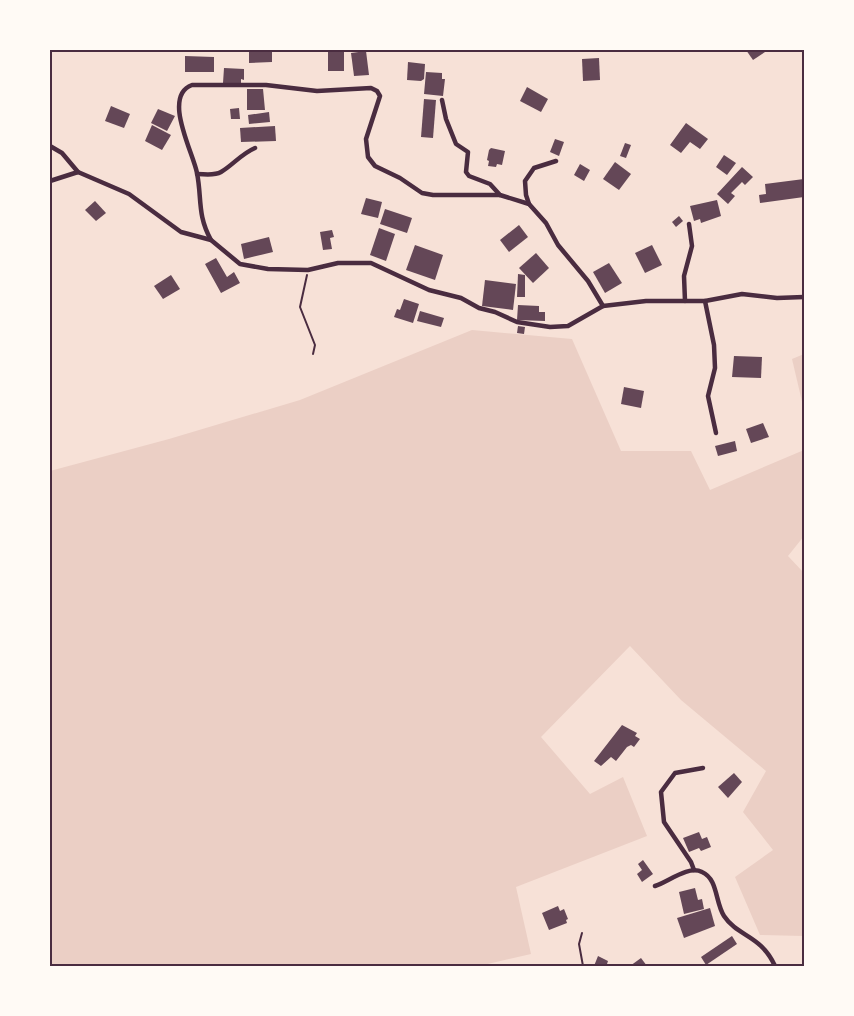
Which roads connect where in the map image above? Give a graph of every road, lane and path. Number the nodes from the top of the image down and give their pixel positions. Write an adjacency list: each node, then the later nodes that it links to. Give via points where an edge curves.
1 (442, 100): 8 (street, via 456,144 468,152 466,172 490,184)
2 (50, 146): 5 (street, via 62,153)
3 (255, 148): 6 (street, via 221,172)
4 (556, 161): 9 (street, via 534,168 525,181)
5 (78, 172): 7 (street); 11 (street, via 129,194 181,232)
6 (197, 174): 8 (street, via 183,135 179,98 192,85 266,85 317,91 371,88 380,96 366,139 368,158 375,166 422,193); 11 (street, via 202,225)
7 (50, 181)
8 (500, 195): 9 (street)
9 (529, 204): 16 (street, via 588,281)
10 (689, 224): 14 (street, via 692,246 684,276)
11 (211, 240): 12 (street, via 240,264 268,269)
12 (308, 270): 16 (street, via 338,262 371,263 429,290 460,298 517,322 550,327 568,326); 17 (path, via 300,307 315,344)
13 (804, 296): 15 (street, via 777,298 742,294)
14 (685, 301): 15 (street); 16 (street)
15 (705, 301): 18 (street, via 714,345 715,368 708,396)
16 (603, 306)
17 (313, 354)
18 (716, 433)
19 (703, 768): 20 (street, via 675,773 661,792 664,822)
20 (694, 870): 21 (street); 24 (street, via 702,872 713,883 724,916 764,947)
21 (655, 886)
22 (582, 934): 23 (path, via 579,944)
23 (583, 966)
24 (775, 966)

